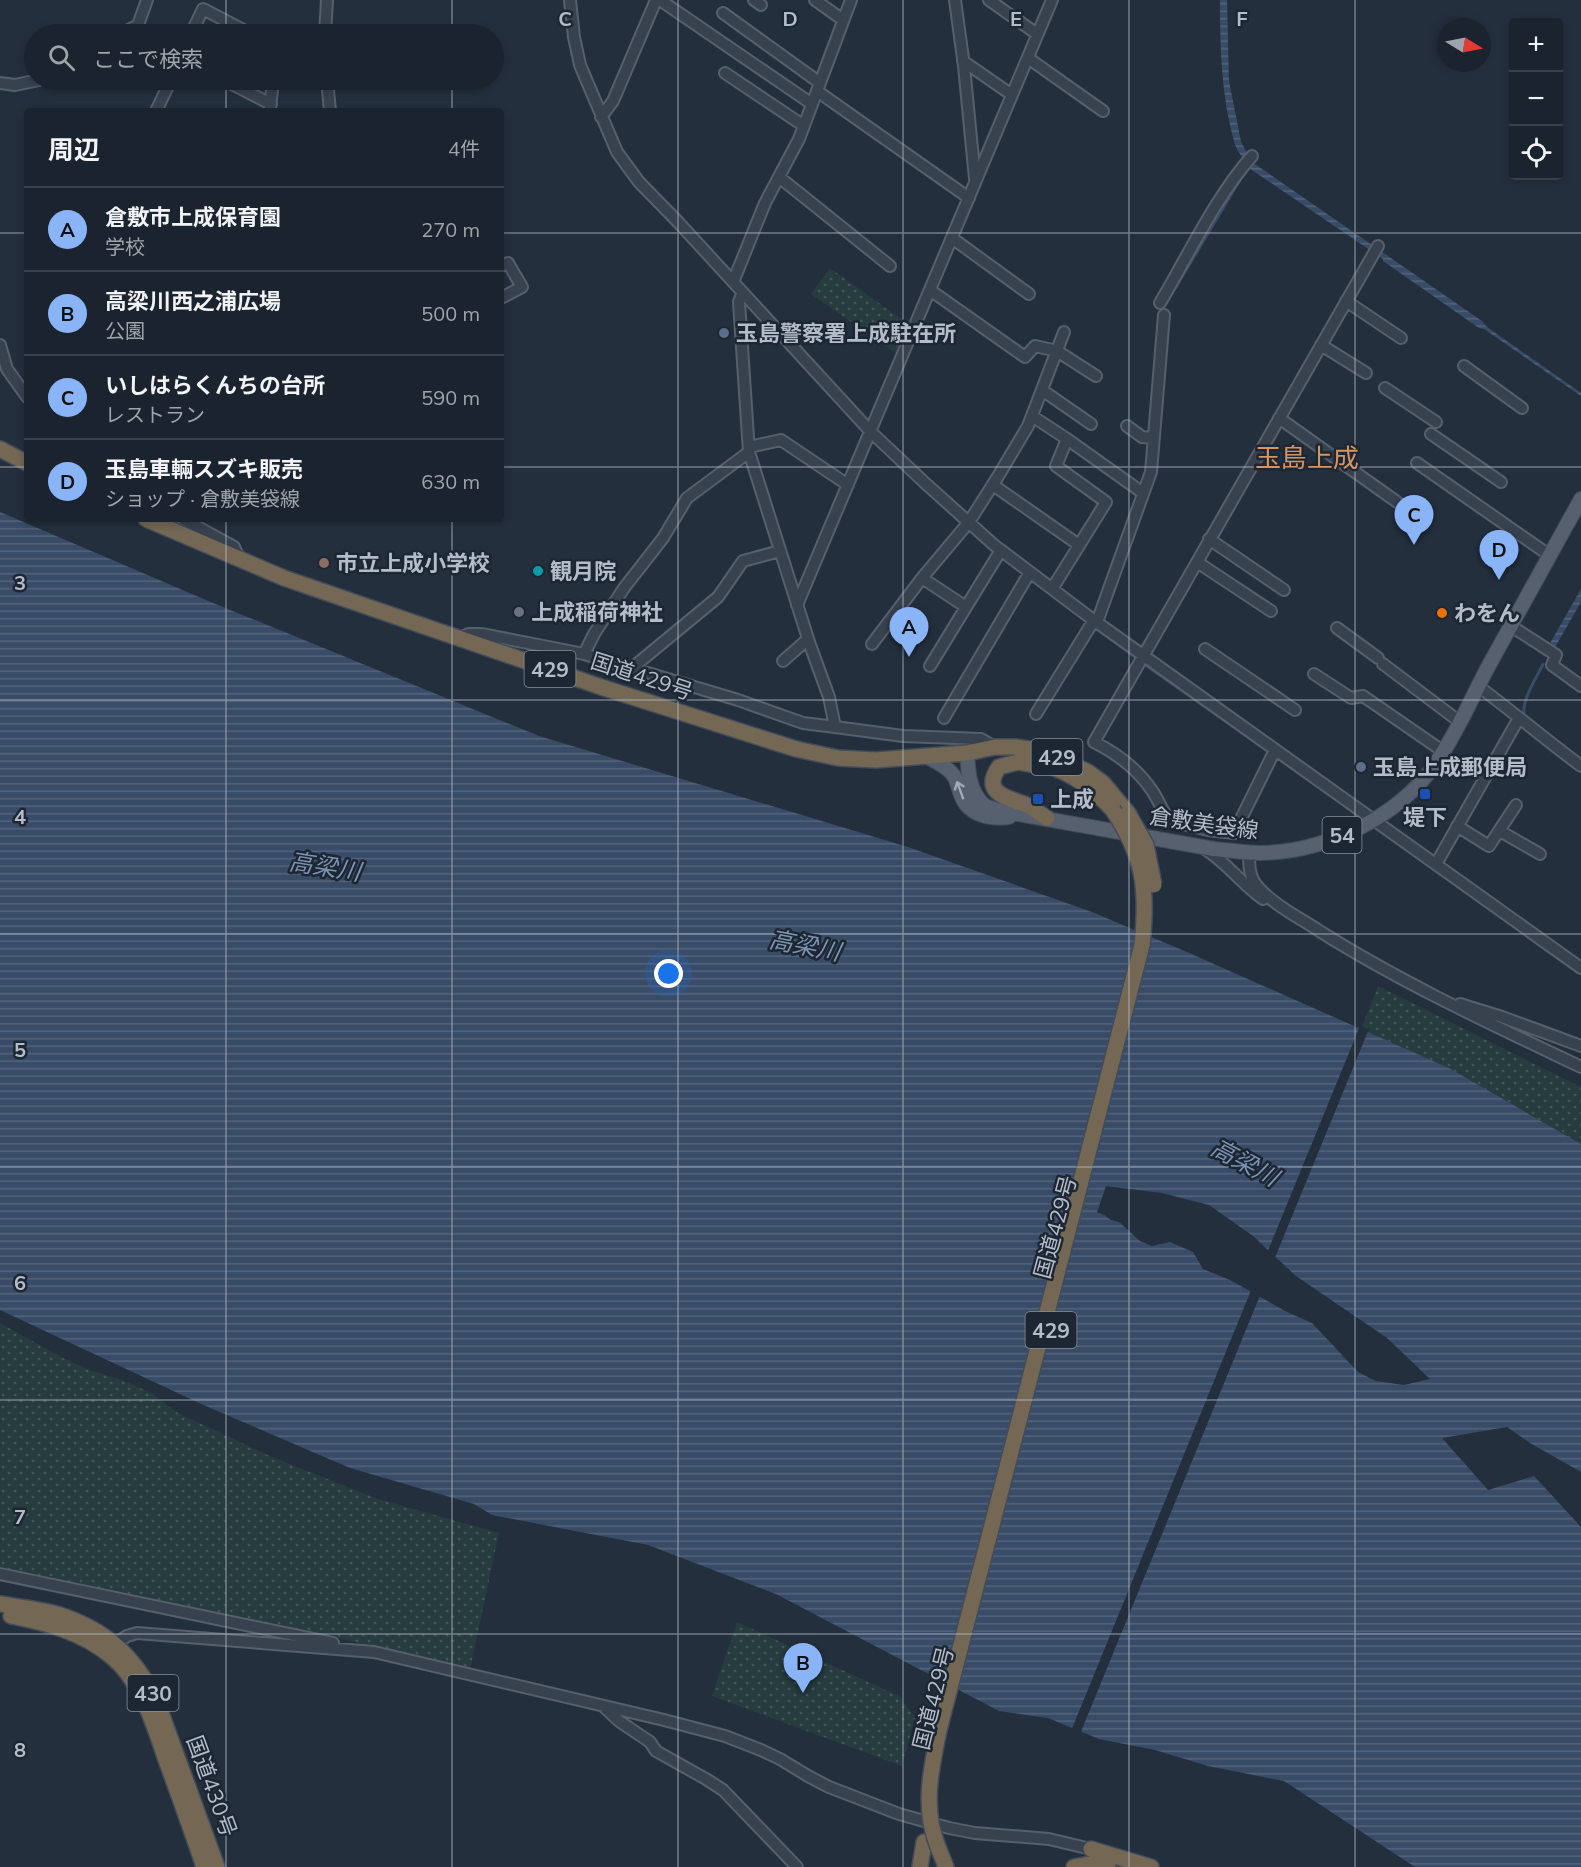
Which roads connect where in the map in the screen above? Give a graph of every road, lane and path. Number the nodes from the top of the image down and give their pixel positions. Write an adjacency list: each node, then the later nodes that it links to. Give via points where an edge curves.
1 (147, 0): 12 (street)
2 (327, 0): 15 (street)
3 (570, 0): 33 (street, via 580,65)
4 (658, 0): 28 (street); 33 (street, via 613,101)
5 (814, 0): 11 (street)
6 (851, 0): 11 (street)
7 (955, 0): 18 (street)
8 (989, 0): 16 (street)
9 (1052, 0): 16 (street)
10 (723, 13): 22 (street)
11 (843, 20): 22 (street)
12 (138, 24)
13 (196, 24): 14 (street, via 203,9)
14 (232, 24)
15 (326, 24)
16 (1037, 34): 17 (street)
17 (1028, 58): 27 (street); 32 (street)
18 (963, 61): 27 (street); 37 (street)
19 (725, 73): 34 (street)
20 (0, 83): 21 (street)
21 (24, 83)
22 (818, 87): 28 (street); 38 (street)
23 (166, 90): 30 (street)
24 (241, 90): 29 (street)
25 (272, 90): 29 (street)
26 (328, 90): 31 (street)
27 (1012, 95): 37 (street)
28 (812, 104): 34 (street)
29 (271, 107)
30 (157, 108)
31 (330, 108)
32 (1103, 111)
33 (601, 117): 43 (street, via 617,152 639,182)
34 (804, 126): 36 (street)
35 (1252, 156): 49 (street, via 1214,210)
36 (779, 177): 42 (street); 43 (street)
37 (975, 182): 38 (street)
38 (969, 198): 39 (street)
39 (952, 238): 44 (street); 46 (street)
40 (1378, 246): 48 (street)
41 (504, 264): 47 (street, via 508,262 522,287)
42 (890, 267)
43 (733, 282): 45 (street)
44 (930, 290): 55 (street, via 1025,357 1035,346); 68 (street)
45 (742, 294): 68 (street); 72 (street, via 739,302)
46 (1029, 294)
47 (504, 296)
48 (1346, 301): 52 (street); 54 (street)
49 (1160, 303)
50 (1164, 315): 70 (street)
51 (1064, 332): 55 (street)
52 (1401, 338)
53 (0, 345): 61 (street, via 7,369)
54 (1321, 345): 57 (street); 64 (street)
55 (1057, 351): 58 (street); 60 (street)
56 (1464, 366): 62 (street)
57 (1366, 373)
58 (1096, 376)
59 (1385, 388): 65 (street)
60 (1042, 390): 63 (street); 66 (street)
61 (24, 393)
62 (1522, 408)
63 (1032, 416): 71 (street); 78 (street)
64 (1279, 418): 81 (street); 85 (street)
65 (1436, 422)
66 (1091, 424)
67 (1127, 426): 70 (street, via 1142,437)
68 (871, 432): 77 (street); 84 (street)
69 (1431, 434): 76 (street)
70 (1150, 437): 79 (street, via 1151,472)
71 (1068, 439): 79 (street); 86 (street, via 1056,466 1106,502)
72 (749, 450): 77 (street, via 781,440); 87 (street); 106 (street, via 687,498)
73 (2, 451): 74 (highway)
74 (24, 462)
75 (1417, 463): 89 (street)
76 (1501, 482)
77 (848, 485): 96 (street)
78 (993, 485): 84 (street); 86 (street)
79 (1140, 491): 99 (street)
80 (1581, 499): 89 (main road, 倉敷美袋線 / 54)
81 (1397, 502)
82 (153, 522): 90 (highway, 国道429号 / 429)
83 (188, 522): 90 (street, via 234,547)
84 (969, 522): 88 (street); 93 (street)
85 (1209, 539): 91 (street); 95 (street)
86 (1079, 545): 94 (street)
87 (780, 550): 96 (street); 110 (street, via 743,561 718,597)
88 (1001, 550): 92 (street); 97 (street)
89 (1550, 555): 100 (main road, 倉敷美袋線 / 54)
90 (240, 560): 102 (highway, 国道429号 / 429)
91 (1197, 562): 98 (street); 107 (street)
92 (1030, 572): 94 (street); 116 (street)
93 (922, 578): 97 (street); 104 (street)
94 (1052, 589): 99 (street)
95 (1284, 591)
96 (797, 605): 103 (street)
97 (966, 607): 109 (street)
98 (1271, 611)
99 (1095, 621): 107 (street); 115 (street)
100 (1511, 626): 112 (street, via 1556,655 1552,665); 113 (main road, 倉敷美袋線 / 54)
101 (1337, 628): 118 (street)
102 (459, 638): 106 (street, via 482,634); 124 (highway, 国道429号 / 429, via 796,749 838,758)
103 (808, 639): 108 (street); 119 (street, via 829,697)
104 (872, 644)
105 (1205, 649): 114 (street)
106 (584, 654): 110 (street)
107 (1143, 656): 123 (street); 123 (street, via 1094,742 1130,764 1170,821 1234,833)
108 (783, 661)
109 (930, 666)
110 (632, 668): 119 (street, via 803,723)
111 (1314, 674): 121 (street, via 1351,698 1363,696)
112 (1581, 686)
113 (1478, 687): 117 (street); 118 (main road, 倉敷美袋線 / 54)
114 (1295, 710)
115 (1036, 714)
116 (944, 718)
117 (1519, 718): 125 (street); 132 (street)
118 (1460, 722): 121 (main road, 倉敷美袋線 / 54)
119 (835, 727): 120 (street, via 981,740)
120 (995, 747): 122 (highway, 国道429号 / 429); 128 (highway, 国道429号 / 429, via 1036,750 1071,762 1102,783)
121 (1444, 752): 131 (main road, 倉敷美袋線 / 54, via 1404,797)
122 (967, 753): 124 (highway, 国道429号 / 429); 126 (highway, 国道429号 / 429, via 1020,757); 129 (main road, 倉敷美袋線 / 54, via 970,781 983,805)
123 (1273, 754): 131 (street)
124 (927, 757): 129 (main road, one-way to 124, via 985,817 965,803 949,770)
125 (1581, 766)
126 (1066, 772): 128 (highway, 国道429号 / 429); 130 (highway, via 1018,762 999,767 995,773 998,793)
127 (1516, 805): 133 (street)
128 (1121, 811): 149 (highway, 国道429号 / 429, bridge, via 1144,883 1142,945 939,1730 928,1793); 149 (highway, 国道429号 / 429, bridge, via 1146,845 1150,862 1155,905 1151,946 948,1729 937,1794 942,1836)
129 (1026, 815): 130 (main road, 倉敷美袋線 / 54)
130 (1047, 818): 134 (main road, 倉敷美袋線 / 54)
131 (1373, 820): 135 (main road, 倉敷美袋線 / 54, via 1330,840 1277,852); 137 (street)
132 (1457, 826): 133 (street, via 1489,846); 137 (street)
133 (1500, 831): 136 (street)
134 (1201, 847): 135 (main road, 倉敷美袋線 / 54); 138 (street, via 1273,907)
135 (1249, 853): 138 (street, via 1251,877 1258,887)
136 (1540, 854)
137 (1436, 864): 139 (street)
138 (1303, 920): 140 (street)
139 (1581, 968)
140 (1446, 1003): 141 (street, via 1464,1004); 142 (street)
141 (1581, 1046)
142 (1581, 1067)
143 (0, 1574): 147 (street, via 332,1642)
144 (0, 1604): 146 (highway, 国道430号 / 430, via 59,1614 83,1624)
145 (0, 1614): 146 (highway, 国道430号 / 430, via 44,1622)
146 (110, 1647): 147 (street, via 137,1633); 151 (highway, 国道430号 / 430, via 112,1657 129,1676 152,1722); 152 (highway, 国道430号 / 430, via 144,1676 156,1699)
147 (340, 1649): 148 (street, via 374,1652)
148 (603, 1705): 150 (street, via 725,1736 780,1759 829,1787 949,1828 1050,1839); 153 (street, via 656,1751 723,1790)
149 (937, 1847): 154 (highway); 155 (highway, 国道429号 / 429); 156 (highway, 国道429号 / 429)
150 (1091, 1849): 157 (highway); 159 (highway); 160 (highway)
151 (204, 1867)
152 (217, 1867)
153 (796, 1867)
154 (920, 1867)
155 (946, 1867)
156 (956, 1867)
157 (1074, 1867): 158 (highway)
158 (1108, 1867)
159 (1128, 1867)
160 (1151, 1867)

